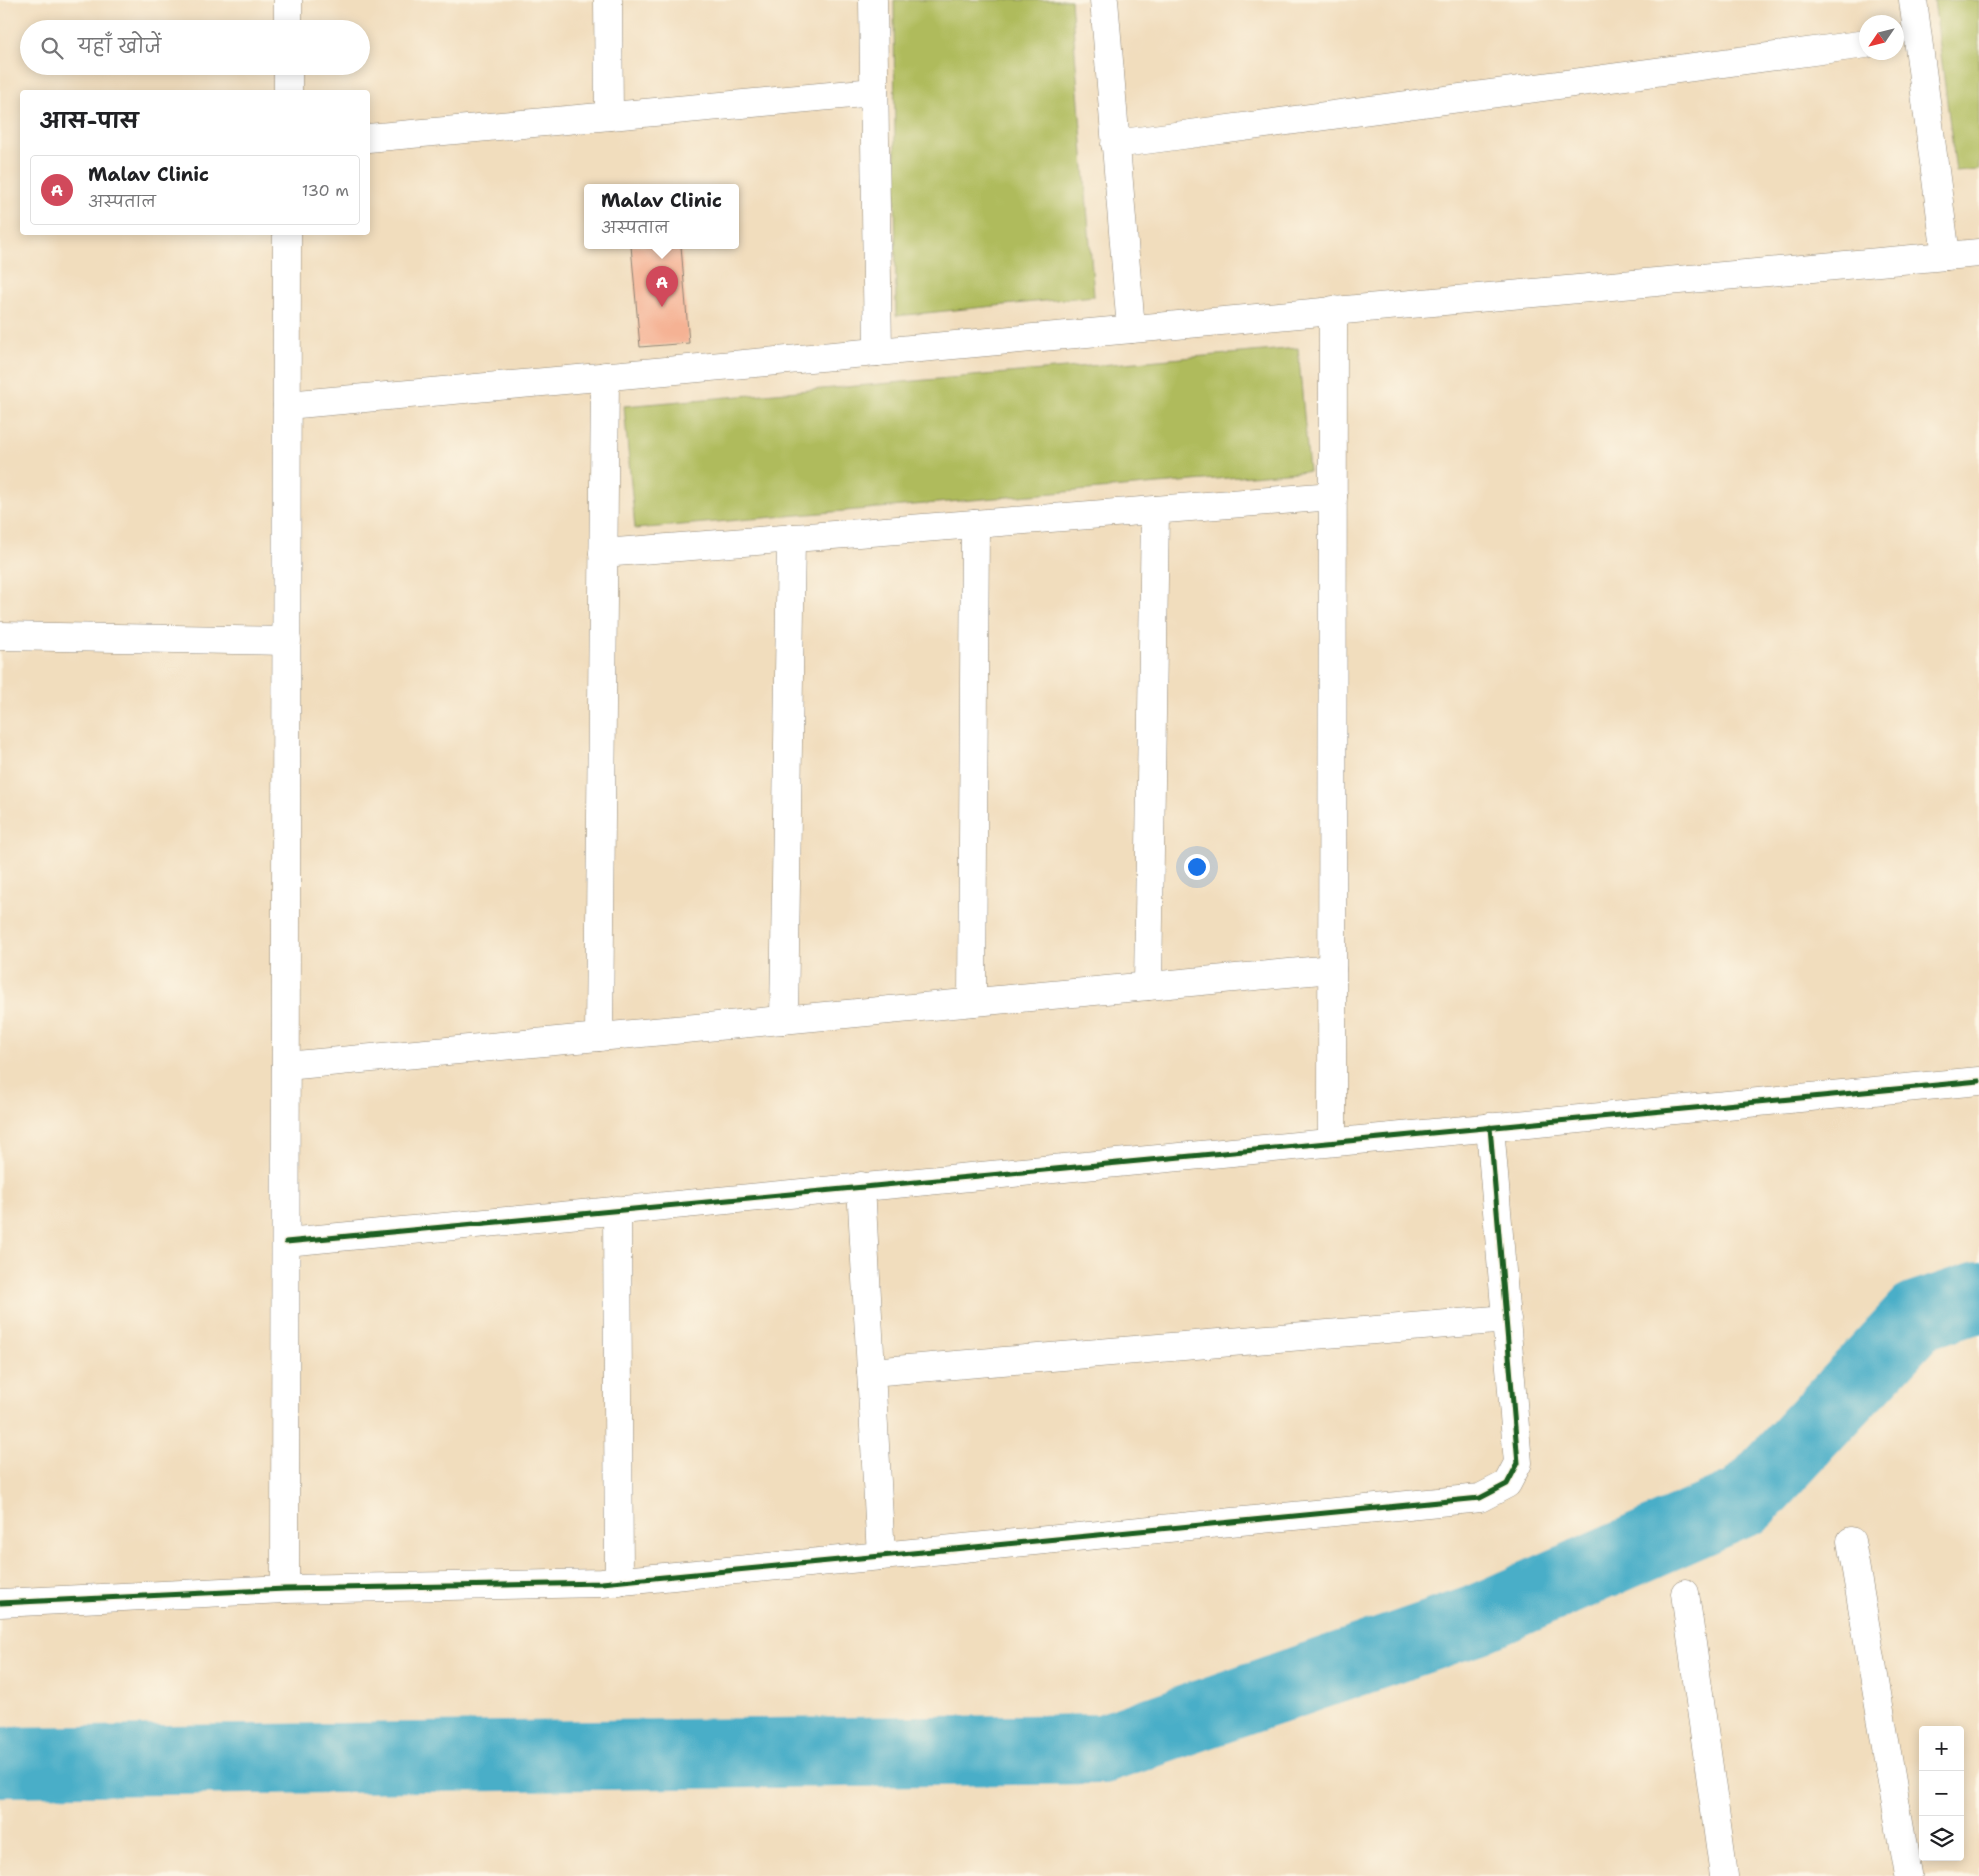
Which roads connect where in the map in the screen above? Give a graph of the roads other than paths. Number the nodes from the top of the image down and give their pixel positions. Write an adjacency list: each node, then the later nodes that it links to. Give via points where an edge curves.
1 (288, 0): 6 (street)
2 (608, 0): 12 (street)
3 (873, 0): 11 (street)
4 (1104, 0): 14 (street)
5 (1913, 0): 7 (street)
6 (288, 20)
7 (1907, 38): 17 (street)
8 (1859, 45): 14 (street)
9 (288, 75): 10 (street)
10 (288, 90)
11 (874, 92): 12 (street); 20 (street)
12 (609, 116): 13 (street)
13 (370, 138)
14 (1116, 144): 19 (street)
15 (287, 235): 22 (street)
16 (1979, 253): 17 (street)
17 (1946, 256): 18 (street)
18 (1333, 310): 19 (street); 23 (street)
19 (1131, 329): 20 (street)
20 (878, 352): 21 (street)
21 (605, 376): 22 (street); 27 (street)
22 (287, 405): 29 (street)
23 (1333, 496): 24 (street); 30 (street)
24 (1154, 510): 25 (street); 31 (street)
25 (975, 524): 26 (street); 32 (street)
26 (791, 538): 27 (street); 33 (street)
27 (603, 553): 34 (street)
28 (0, 636): 29 (street)
29 (287, 641): 35 (street)
30 (1332, 969): 31 (street); 38 (street)
31 (1148, 986): 32 (street)
32 (972, 1002): 33 (street)
33 (784, 1020): 34 (street)
34 (599, 1037): 35 (street)
35 (286, 1066): 41 (street)
36 (1979, 1080): 37 (street)
37 (1490, 1127): 38 (street); 42 (street)
38 (1332, 1141): 39 (street)
39 (860, 1186): 40 (street); 43 (street)
40 (617, 1210): 41 (street); 46 (street)
41 (286, 1242): 47 (street)
42 (1507, 1319): 43 (street); 45 (street, via 1518,1463 1507,1484 1480,1498)
43 (871, 1372): 45 (street)
44 (1851, 1541): 51 (street)
45 (881, 1556): 46 (street)
46 (620, 1582): 47 (street)
47 (285, 1589): 49 (street)
48 (1685, 1593): 50 (street)
49 (0, 1603)
50 (1724, 1876)
51 (1908, 1876)

